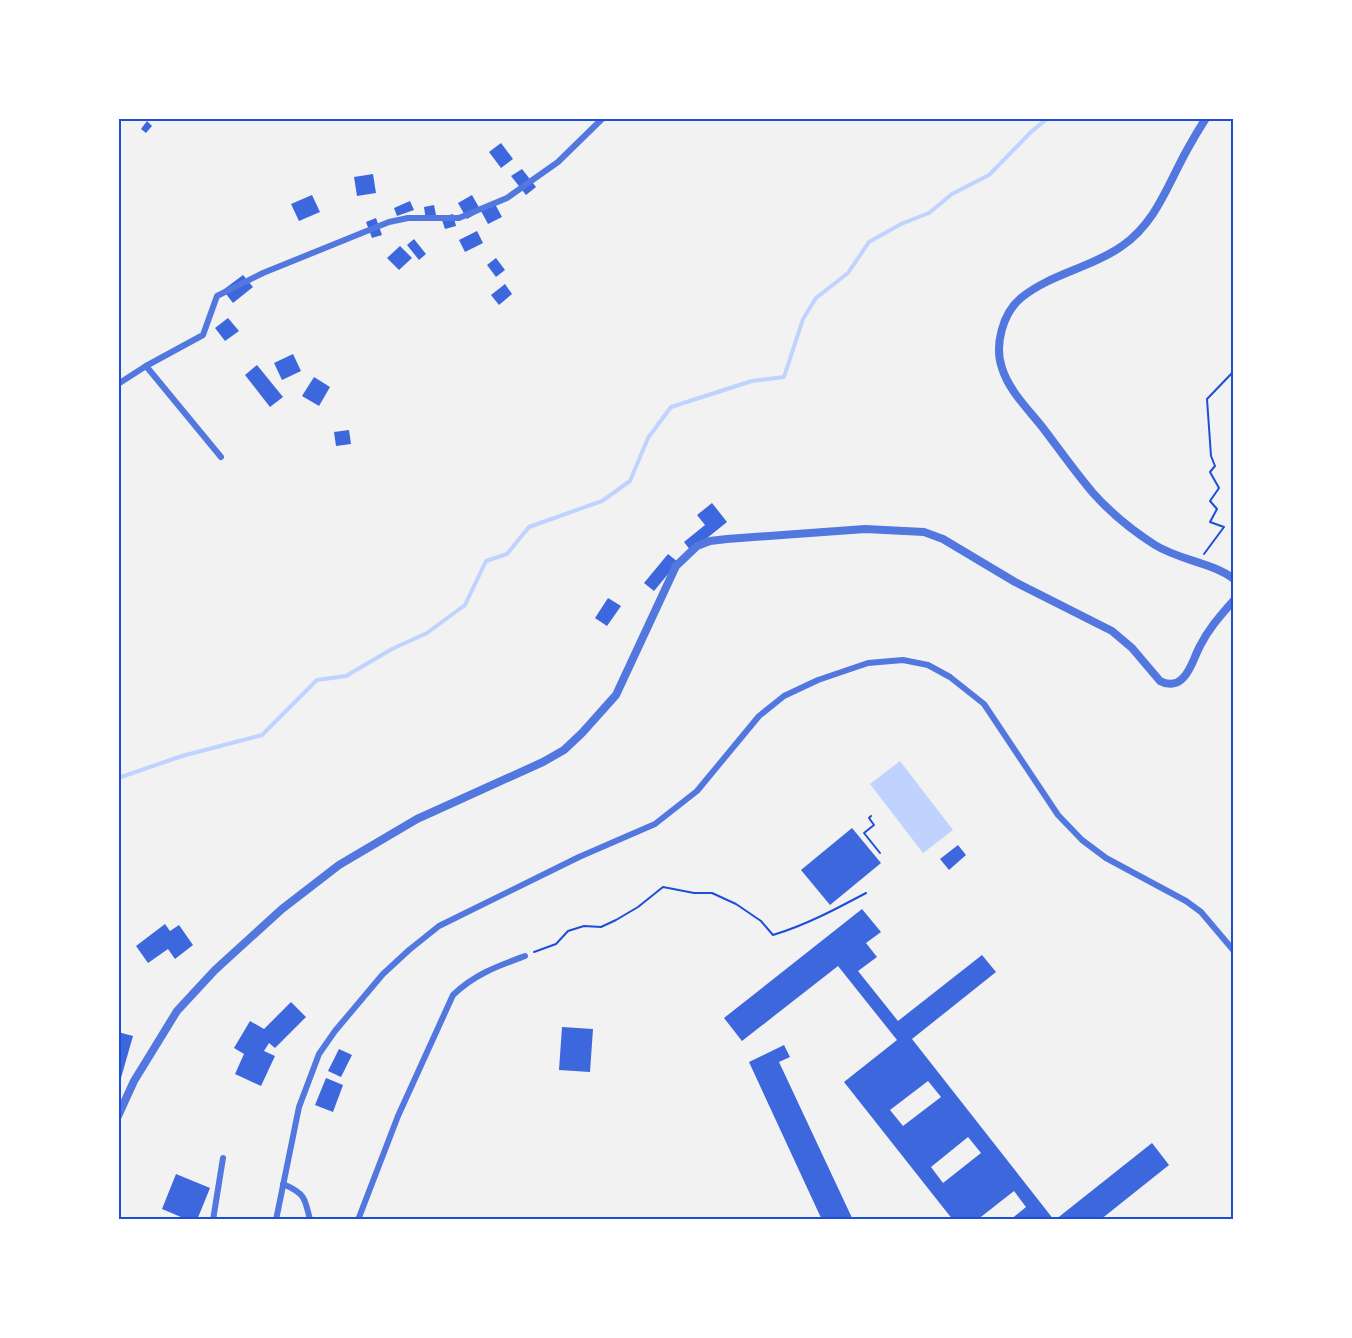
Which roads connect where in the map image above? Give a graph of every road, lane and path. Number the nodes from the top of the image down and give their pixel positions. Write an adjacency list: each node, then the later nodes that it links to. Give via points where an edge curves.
1 (603, 118): 3 (street, via 558,162 507,198 459,218 388,222 217,296 203,335)
2 (1206, 118): 7 (street, via 1142,230 1102,258 1021,298 1008,313 999,348 1002,368 1015,393 1093,494 1157,546)
3 (146, 366): 5 (street); 6 (street)
4 (1233, 371): 7 (path, via 1207,399 1215,466 1210,472 1219,488 1210,501 1217,509 1210,522 1224,526)
5 (118, 384)
6 (221, 457)
7 (1198, 564): 8 (street, via 1215,567)
8 (1233, 579)
9 (1233, 600): 15 (street, via 1212,624 1181,680 1165,684 1112,631 924,532 865,530 727,539 697,546 676,566 616,694 582,734 543,762 417,819 339,865 282,909 177,1011 134,1081)
10 (871, 816): 11 (path, via 868,819 874,825 864,832)
11 (880, 853)
12 (866, 893): 14 (path, via 823,916 773,935 761,921 712,893 663,887 616,920 601,927 584,926 568,931 556,944)
13 (1233, 951): 17 (street, via 1201,912 1082,840 1058,815 984,704 950,677 928,665 903,660 867,663 784,696 759,716 697,791 655,824 439,927 409,950 335,1030 320,1054 299,1107)
14 (525, 956): 21 (street, via 488,969 453,995 398,1116)
15 (118, 1116)
16 (223, 1158): 18 (street)
17 (283, 1184): 19 (street); 20 (street, via 303,1196)
18 (213, 1220)
19 (276, 1220)
20 (310, 1220)
21 (358, 1220)

